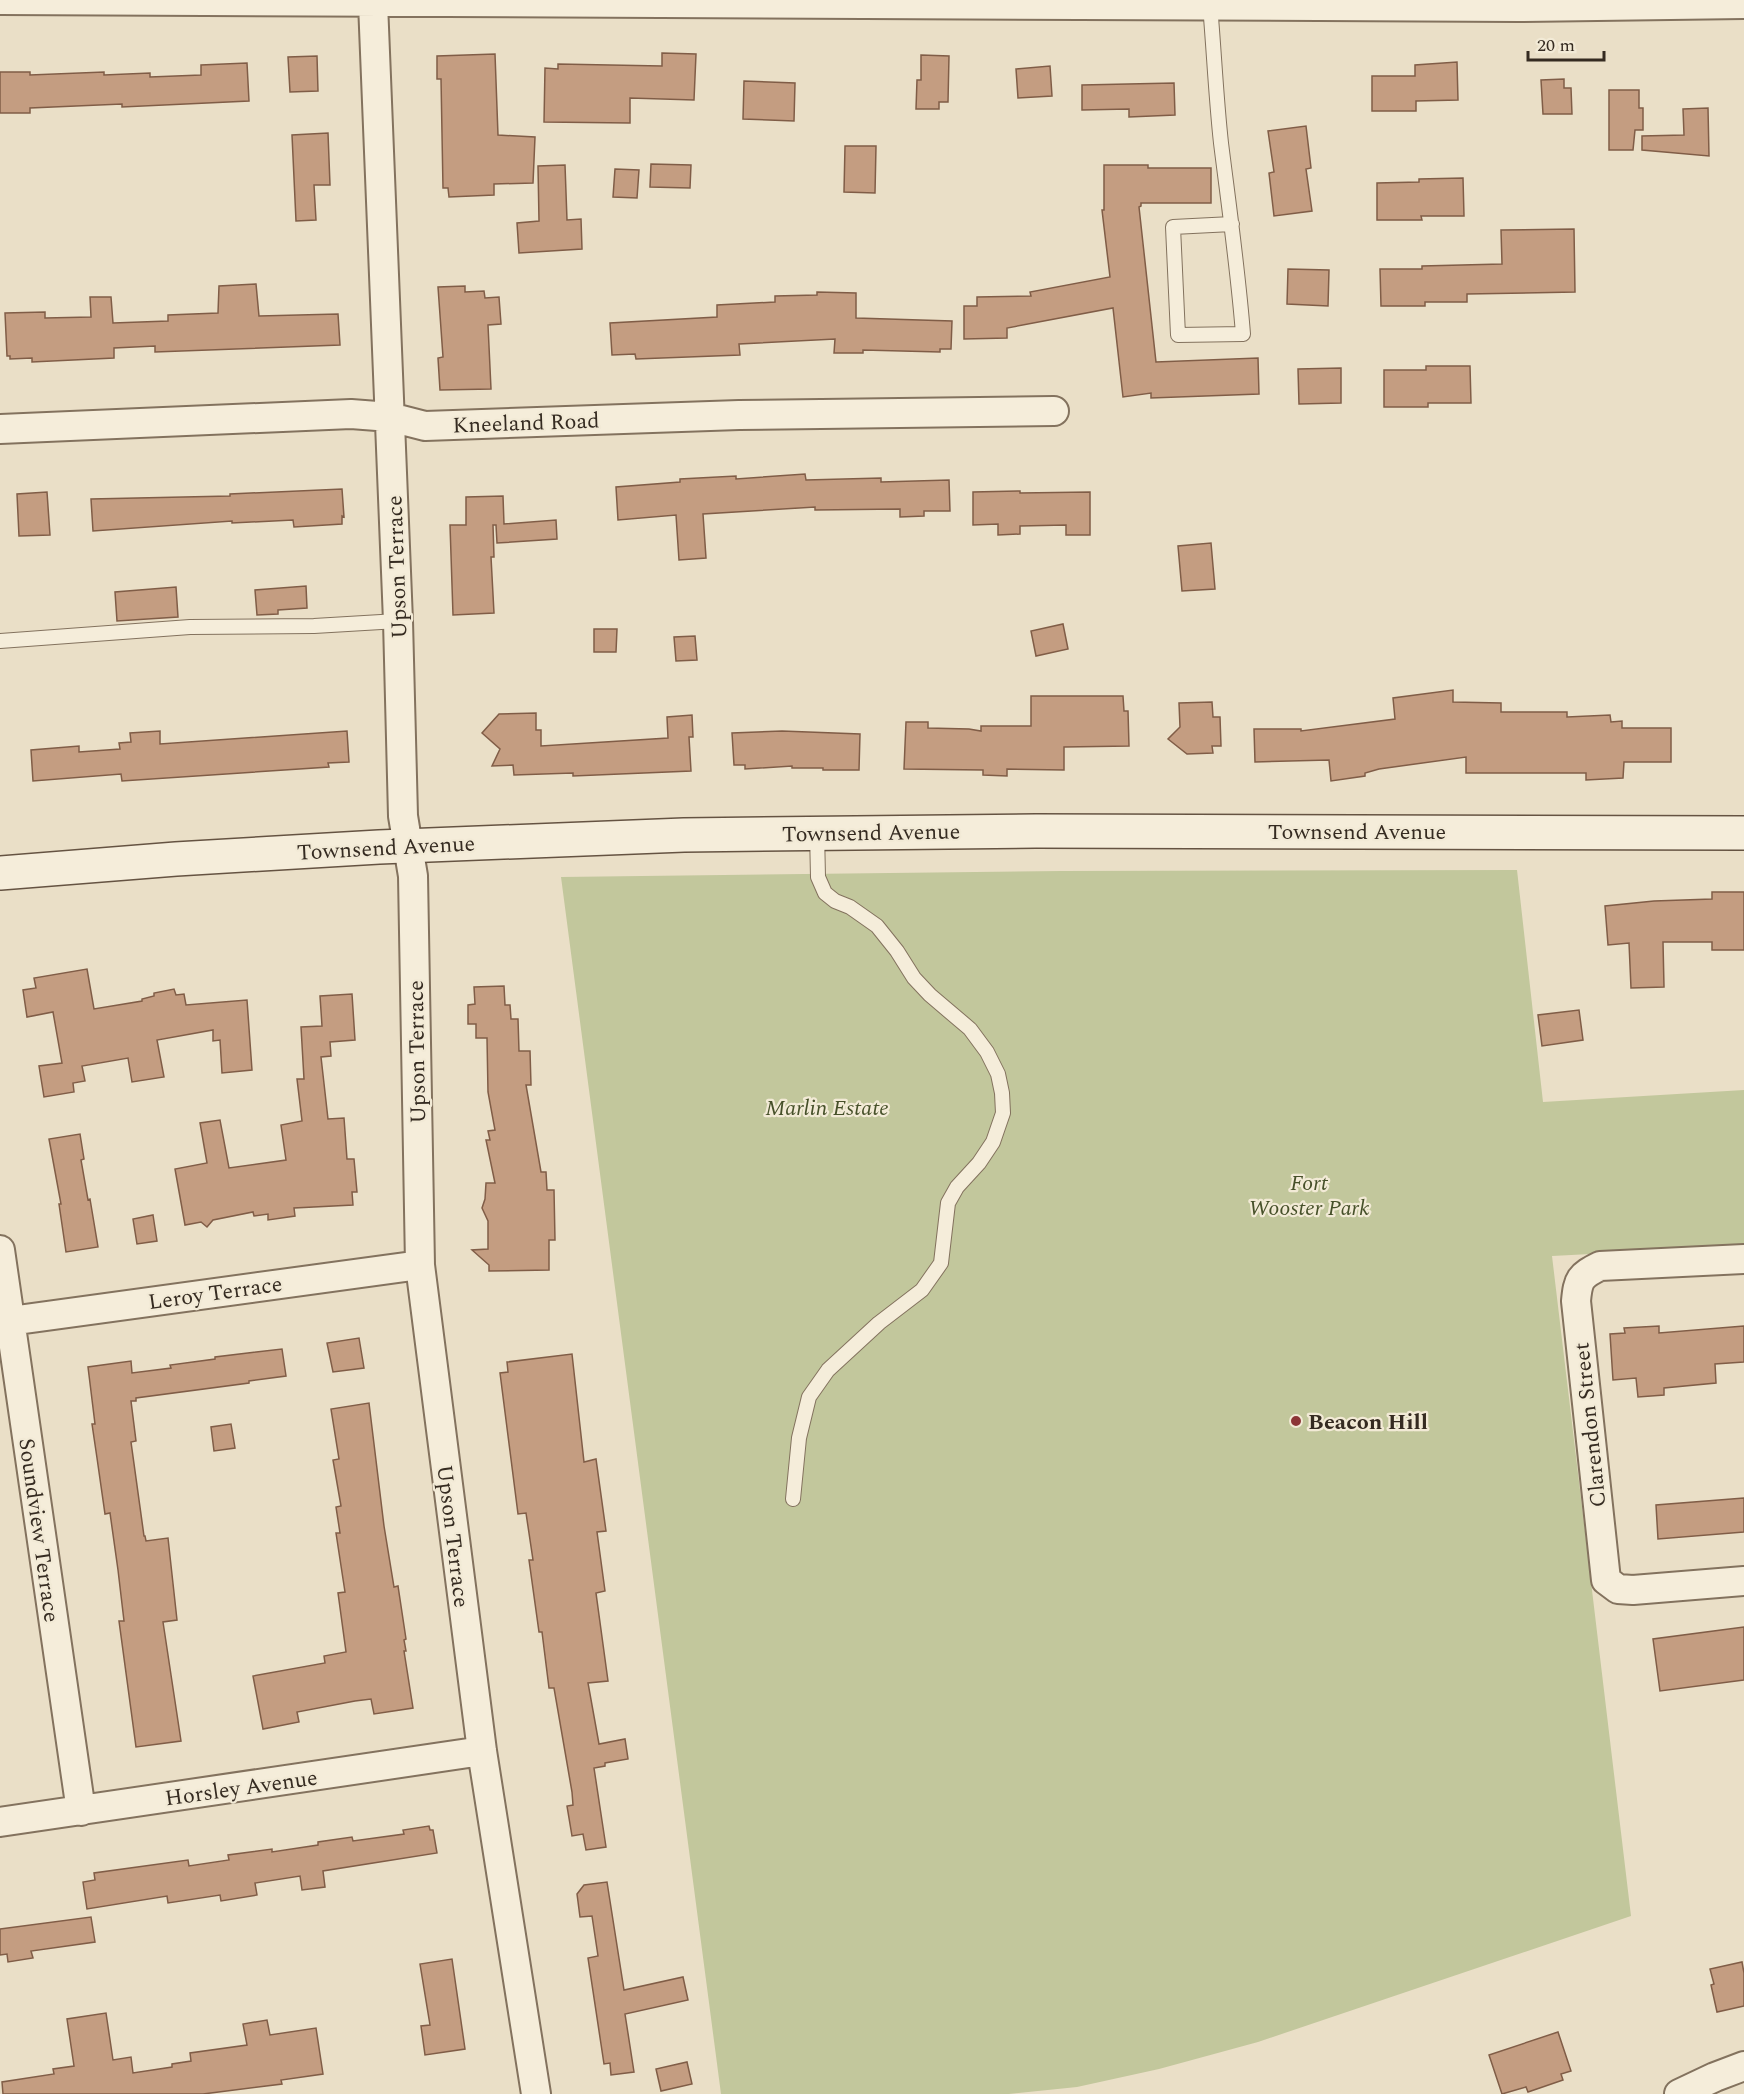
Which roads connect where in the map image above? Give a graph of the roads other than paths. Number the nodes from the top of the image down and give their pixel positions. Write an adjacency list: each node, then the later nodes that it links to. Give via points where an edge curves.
1 (0, 0): 2 (street)
2 (373, 3): 4 (street); 7 (street, Upson Terrace)
3 (1744, 4): 4 (street)
4 (1210, 6): 5 (lane)
5 (1232, 224): 5 (lane, via 1244,334 1178,335 1173,227)
6 (1054, 411): 7 (street, Kneeland Road, via 739,415 425,426)
7 (390, 417): 8 (street, Kneeland Road, via 351,414); 9 (street, Upson Terrace)
8 (0, 429)
9 (398, 621): 10 (lane, via 189,627); 13 (street, Upson Terrace, via 403,816)
10 (0, 641)
11 (817, 832): 12 (main road, Townsend Avenue); 13 (main road, Townsend Avenue); 19 (lane, via 818,877 825,892 877,926 914,978 970,1029 998,1074 1003,1113 993,1142 948,1203 941,1263 922,1290 879,1323 828,1371 809,1397 799,1438)
12 (1744, 833)
13 (408, 846): 14 (main road, Townsend Avenue); 17 (street, Upson Terrace, via 413,876)
14 (0, 873)
15 (0, 1250): 18 (street, Soundview Terrace)
16 (1744, 1259): 20 (street, Clarendon Street, via 1600,1266 1578,1282 1576,1301 1606,1580 1618,1589 1633,1590)
17 (420, 1264): 18 (street, Leroy Terrace); 21 (street, Upson Terrace)
18 (10, 1321): 22 (street, Soundview Terrace)
19 (793, 1499)
20 (1744, 1581)
21 (482, 1751): 22 (street, Horsley Avenue); 25 (street, Upson Terrace)
22 (81, 1810): 23 (street, Horsley Avenue)
23 (0, 1822)
24 (1744, 2066): 26 (street)
25 (536, 2094)
26 (1679, 2094)

